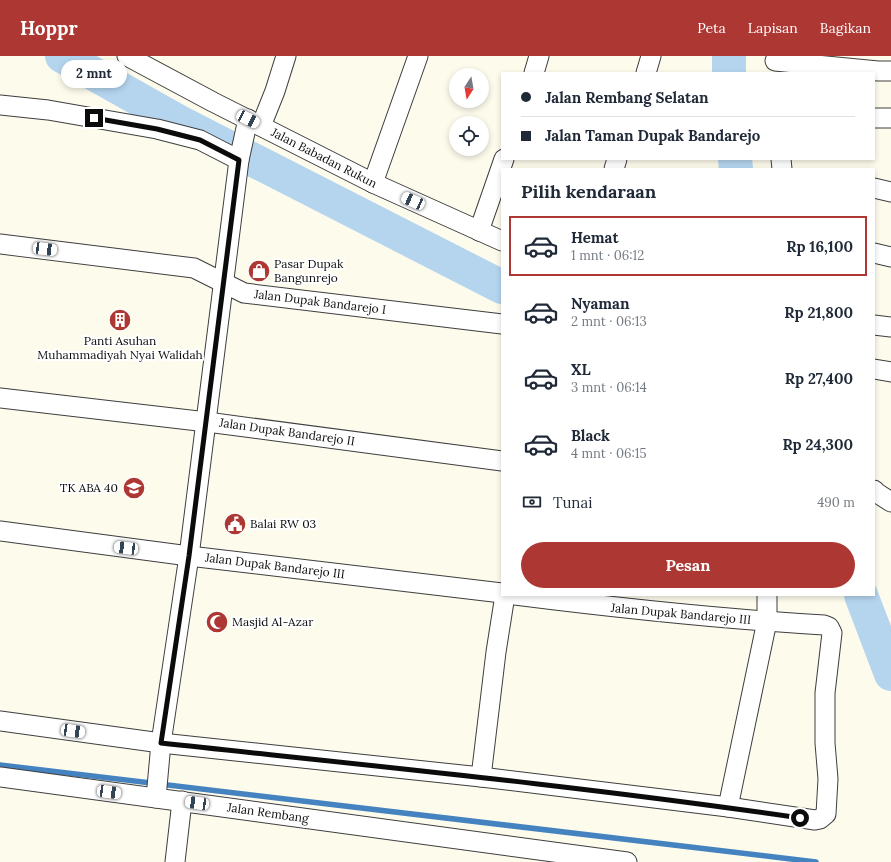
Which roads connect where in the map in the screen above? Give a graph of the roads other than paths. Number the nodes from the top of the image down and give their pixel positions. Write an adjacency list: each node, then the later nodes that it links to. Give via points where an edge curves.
1 (128, 56): 6 (street, Jalan Babadan Rukun)
2 (286, 56): 14 (street, via 275,91)
3 (418, 56): 17 (street)
4 (540, 56): 9 (street)
5 (650, 56): 10 (street)
6 (152, 62): 14 (street, Jalan Babadan Rukun)
7 (775, 63): 8 (street)
8 (891, 71)
9 (534, 72)
10 (646, 72)
11 (0, 105): 15 (street, via 48,110 157,129 200,140)
12 (875, 118): 13 (street)
13 (891, 118)
14 (251, 124): 15 (street); 17 (street, Jalan Babadan Rukun)
15 (240, 158): 25 (street)
16 (504, 160): 20 (street)
17 (373, 183): 20 (street, Jalan Babadan Rukun)
18 (875, 188): 19 (street)
19 (891, 192)
20 (479, 231): 21 (street, Jalan Babadan Rukun)
21 (501, 242)
22 (0, 244): 25 (street, Jalan Dupak Bandarejo I, via 194,268)
23 (875, 253): 24 (street)
24 (891, 257)
25 (223, 282): 26 (street, Jalan Dupak Bandarejo I, via 244,292); 32 (street)
26 (501, 324)
27 (875, 324): 28 (street)
28 (891, 326)
29 (875, 369): 30 (street)
30 (891, 372)
31 (0, 398): 32 (street, Jalan Dupak Bandarejo II)
32 (207, 422): 33 (street, Jalan Dupak Bandarejo II); 37 (street)
33 (501, 461)
34 (875, 491): 35 (street)
35 (891, 502)
36 (0, 531): 37 (street, Jalan Dupak Bandarejo III)
37 (189, 556): 38 (street, Jalan Dupak Bandarejo III); 44 (street)
38 (501, 593)
39 (505, 596): 46 (street)
40 (523, 596): 42 (street, Jalan Dupak Bandarejo III)
41 (767, 596): 42 (street)
42 (766, 621): 49 (street); 49 (street, Jalan Dupak Bandarejo III, via 824,625 829,626 832,633 825,693 828,779 826,814 815,820)
43 (0, 721): 44 (street)
44 (161, 743): 46 (street); 47 (street)
45 (0, 777): 47 (street, Jalan Rembang)
46 (481, 777): 49 (street)
47 (157, 795): 48 (street, Jalan Rembang)
48 (182, 801): 50 (street, Jalan Rembang); 51 (street)
49 (728, 807)
50 (535, 856): 52 (street, Jalan Rembang)
51 (175, 862)
52 (627, 862)

